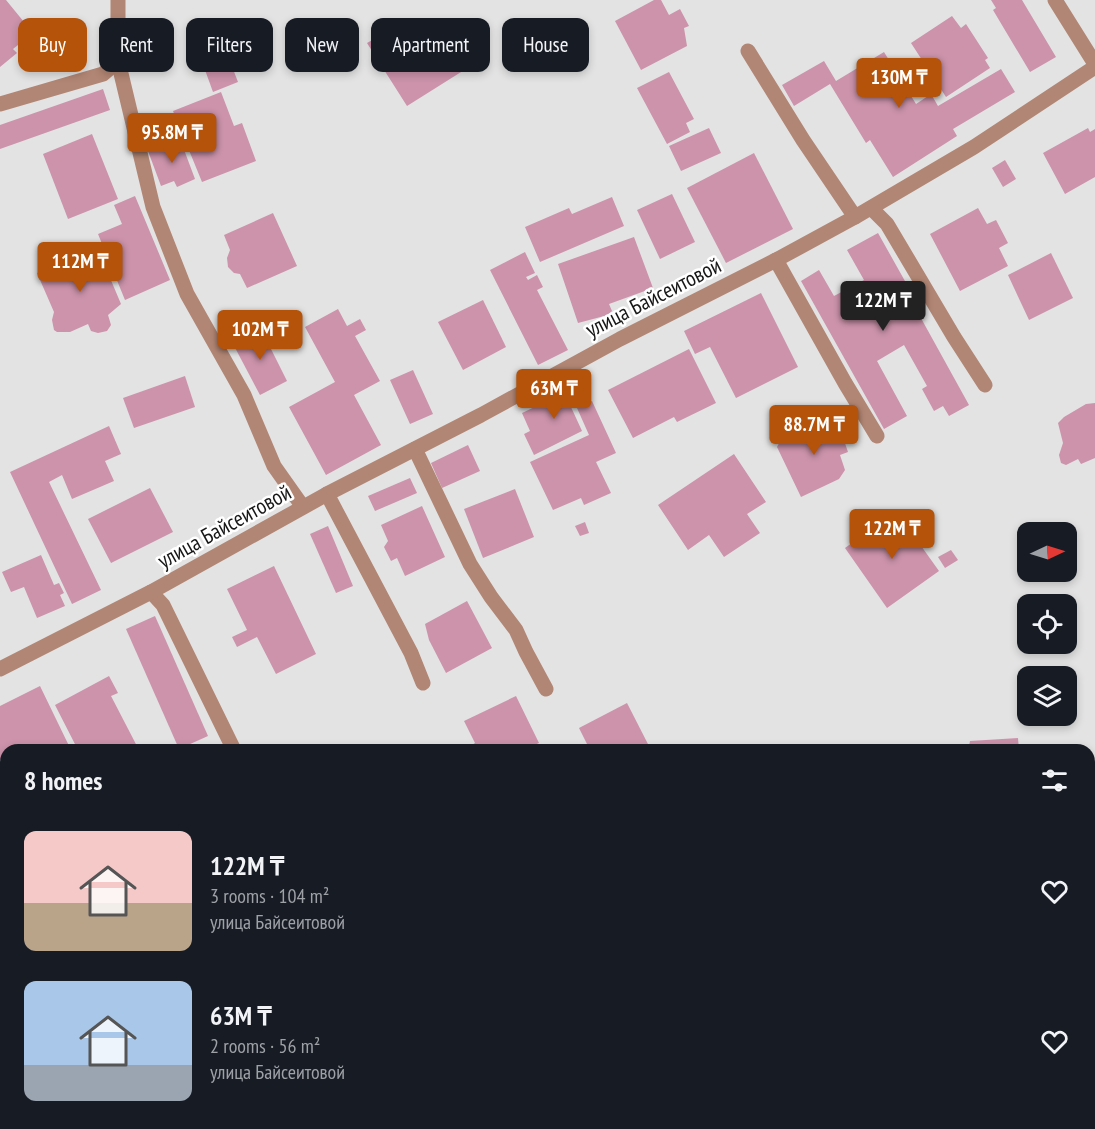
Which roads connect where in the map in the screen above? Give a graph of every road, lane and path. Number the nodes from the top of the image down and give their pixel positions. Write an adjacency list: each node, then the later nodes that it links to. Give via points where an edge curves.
1 (118, 0): 3 (street)
2 (1055, 0): 5 (street)
3 (118, 18)
4 (748, 51): 10 (street)
5 (1095, 65): 9 (street, улица Байсеитовой, via 974,147)
6 (105, 72): 8 (street)
7 (121, 72): 16 (street, via 153,207 187,294 244,395 274,466)
8 (0, 104)
9 (871, 208): 10 (street, улица Байсеитовой); 12 (street, via 887,224)
10 (855, 217): 11 (street, улица Байсеитовой)
11 (776, 260): 13 (street); 14 (street, улица Байсеитовой)
12 (985, 385)
13 (877, 435)
14 (415, 449): 15 (street, улица Байсеитовой); 20 (street, via 470,564 516,630)
15 (327, 494): 16 (street, улица Байсеитовой); 19 (street)
16 (303, 507): 17 (street, улица Байсеитовой)
17 (151, 592): 18 (street, улица Байсеитовой); 21 (street, via 163,605)
18 (0, 669)
19 (423, 683)
20 (546, 689)
21 (231, 744)

